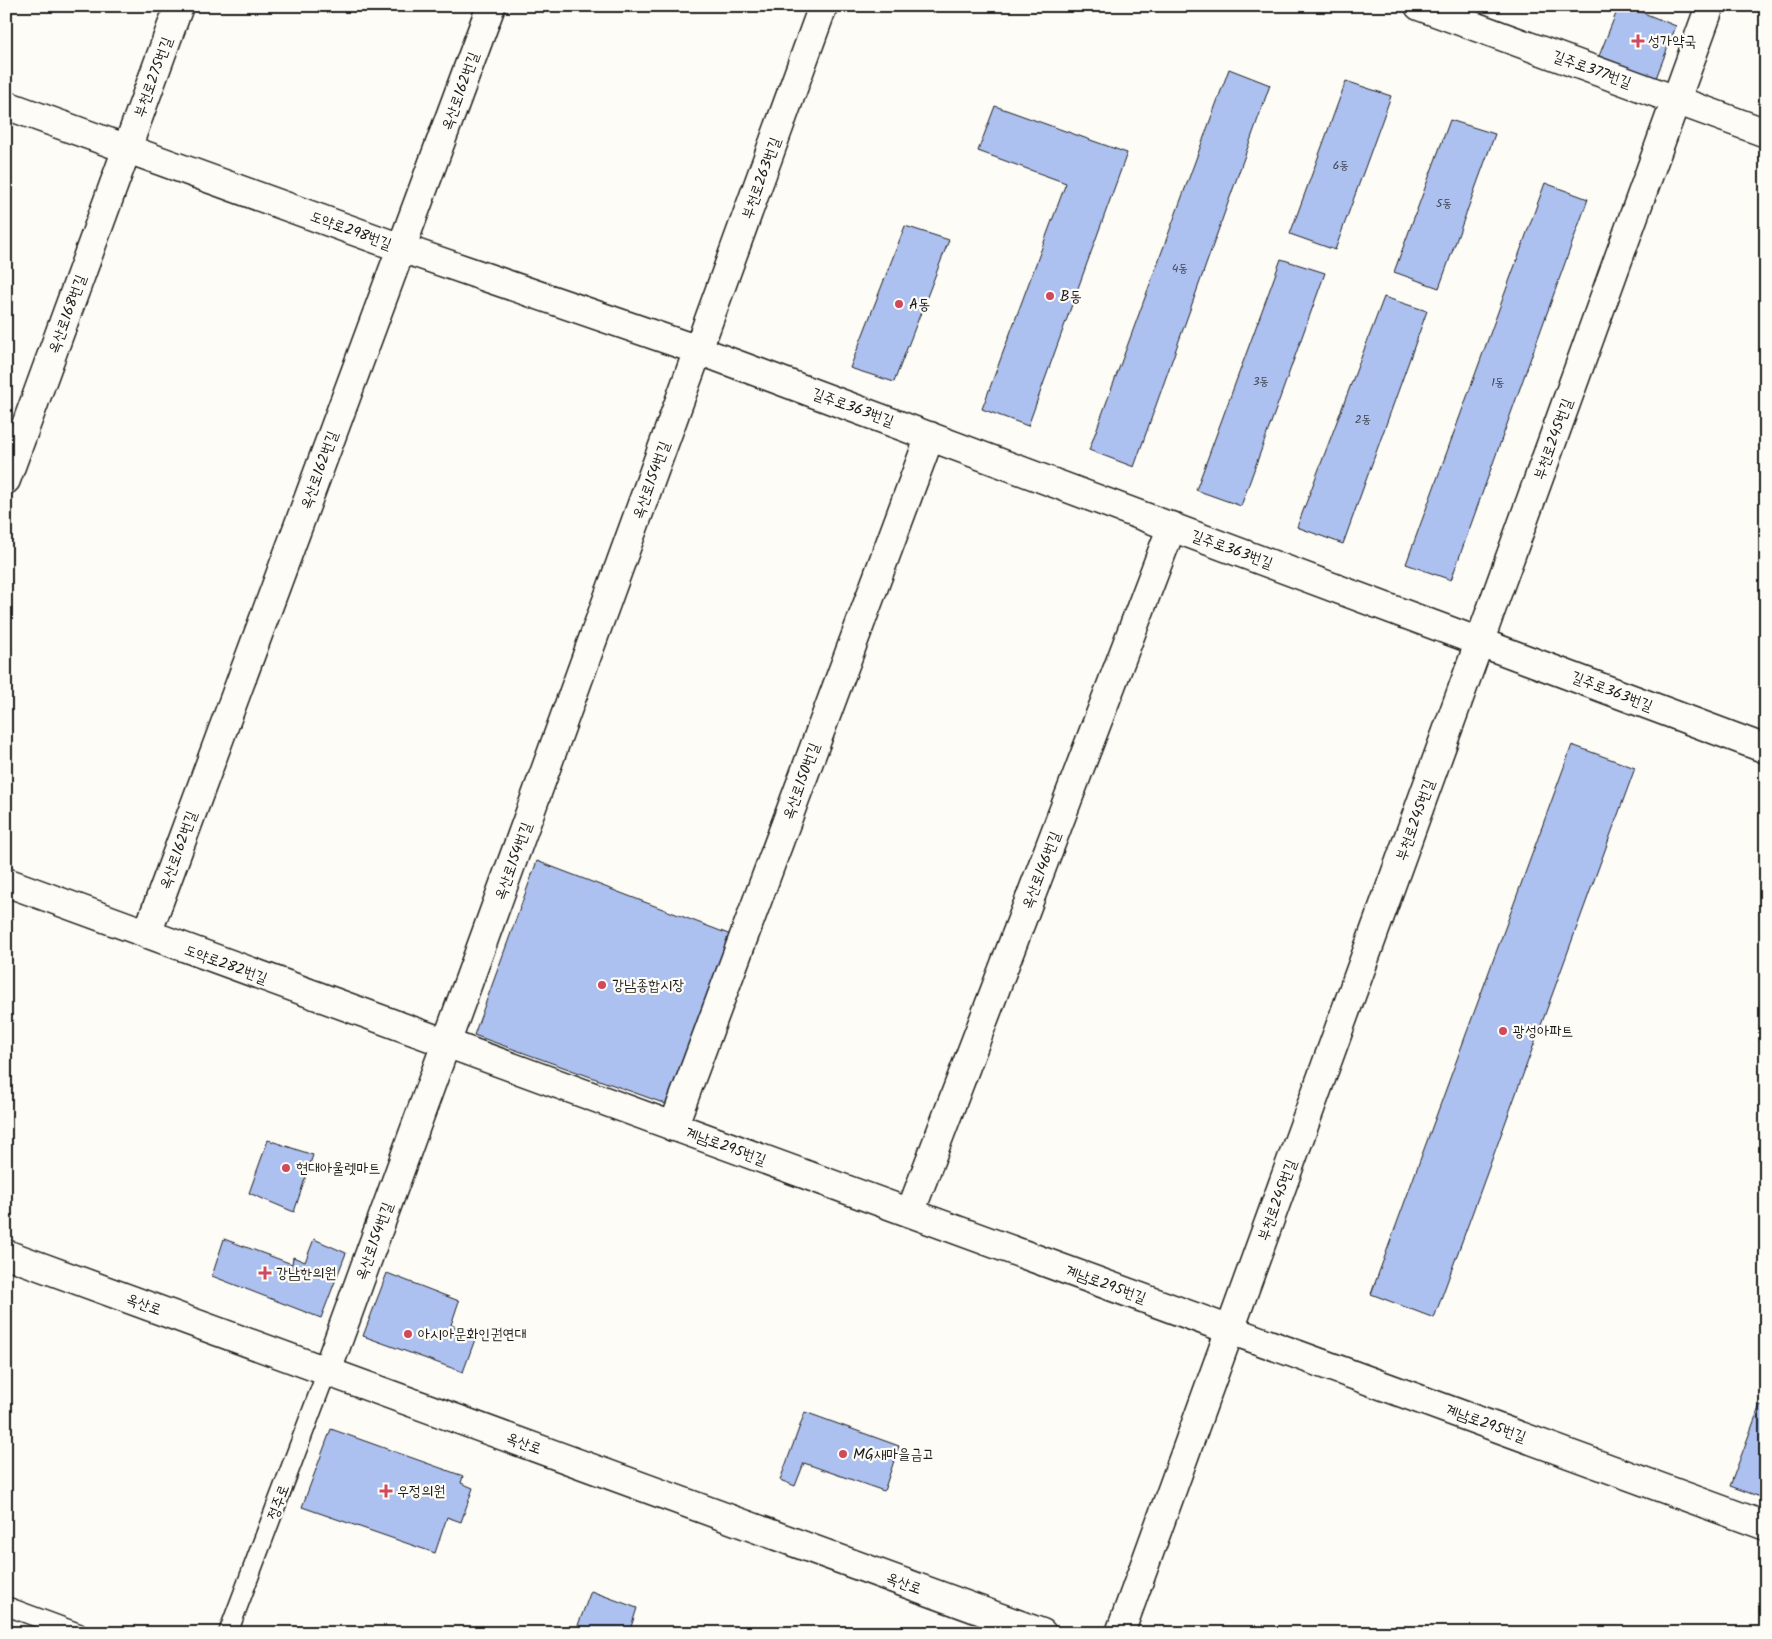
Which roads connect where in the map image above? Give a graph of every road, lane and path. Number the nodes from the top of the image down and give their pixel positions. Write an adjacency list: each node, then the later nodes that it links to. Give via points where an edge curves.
1 (179, 6): 9 (street, 부천로275번길)
2 (491, 6): 10 (street, 옥산로162번길)
3 (823, 6): 11 (street, 부천로263번길)
4 (1419, 6): 6 (street, 길주로377번길)
5 (1710, 6): 6 (street, 부천로245번길)
6 (1676, 100): 8 (street, 길주로377번길); 15 (street, 부천로245번길)
7 (6, 105): 9 (street, 도약로298번길)
8 (1766, 133)
9 (127, 148): 10 (street, 도약로298번길); 13 (street, 옥산로168번길)
10 (401, 248): 11 (street, 도약로298번길); 18 (street, 옥산로162번길)
11 (698, 350): 12 (street, 길주로363번길); 19 (street, 옥산로154번길)
12 (930, 436): 14 (street, 길주로363번길); 20 (street, 옥산로150번길)
13 (6, 480)
14 (1172, 526): 15 (street, 길주로363번길); 21 (street, 옥산로146번길)
15 (1480, 641): 16 (street, 길주로363번길); 23 (street, 부천로245번길)
16 (1766, 749)
17 (6, 882): 18 (street, 도약로282번길)
18 (147, 934): 19 (street, 도약로282번길)
19 (446, 1044): 20 (street, 계남로295번길); 24 (street, 옥산로154번길)
20 (673, 1127): 21 (street, 계남로295번길)
21 (910, 1213): 23 (street, 계남로295번길)
22 (6, 1254): 24 (street, 옥산로)
23 (1230, 1330): 25 (street, 계남로295번길); 30 (street, 부천로245번길)
24 (327, 1371): 28 (lane, 정주로); 29 (street, 옥산로)
25 (1766, 1526)
26 (6, 1606): 27 (lane)
27 (79, 1633)
28 (228, 1633)
29 (1042, 1633)
30 (1120, 1633)

